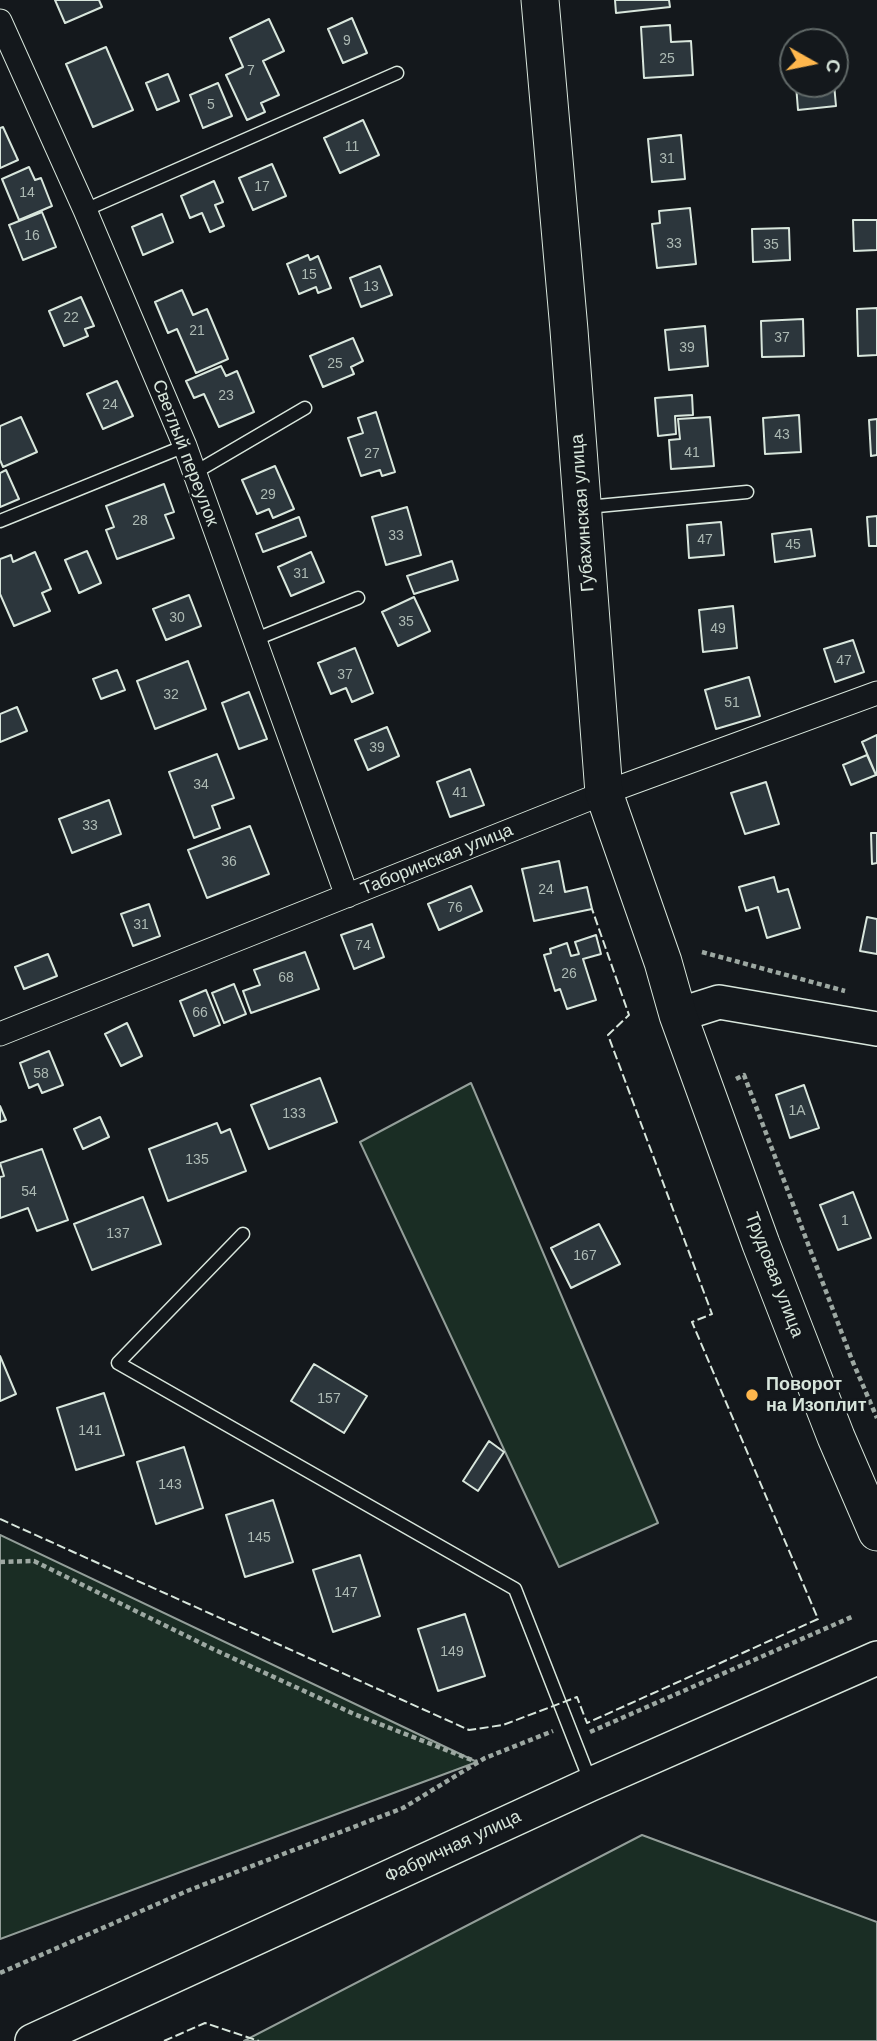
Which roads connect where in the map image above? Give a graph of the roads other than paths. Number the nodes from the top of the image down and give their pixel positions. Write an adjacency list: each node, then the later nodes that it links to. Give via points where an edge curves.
1 (540, 0): 9 (main road, Губахинская улица)
2 (0, 20): 4 (street, Светлый переулок)
3 (397, 73): 4 (lane)
4 (85, 209): 6 (street, Светлый переулок)
5 (305, 408): 7 (lane)
6 (185, 446): 7 (street, Светлый переулок); 10 (lane)
7 (194, 473): 12 (street, Светлый переулок)
8 (747, 492): 9 (lane)
9 (583, 508): 14 (main road, Губахинская улица)
10 (0, 521)
11 (358, 598): 12 (lane)
12 (257, 639): 15 (street, Светлый переулок)
13 (877, 693): 14 (street, Таборинская улица)
14 (604, 793): 15 (street, Таборинская улица); 16 (main road, Губахинская улица)
15 (347, 896): 18 (street, Таборинская улица)
16 (678, 1015): 17 (street, via 719,1002); 20 (main road, Трудовая улица, via 761,1244)
17 (877, 1030)
18 (0, 1034)
19 (243, 1234): 22 (lane, via 118,1363 515,1589)
20 (877, 1532)
21 (877, 1658): 22 (street, Фабричная улица)
22 (591, 1784): 23 (street, Фабричная улица)
23 (32, 2041)

